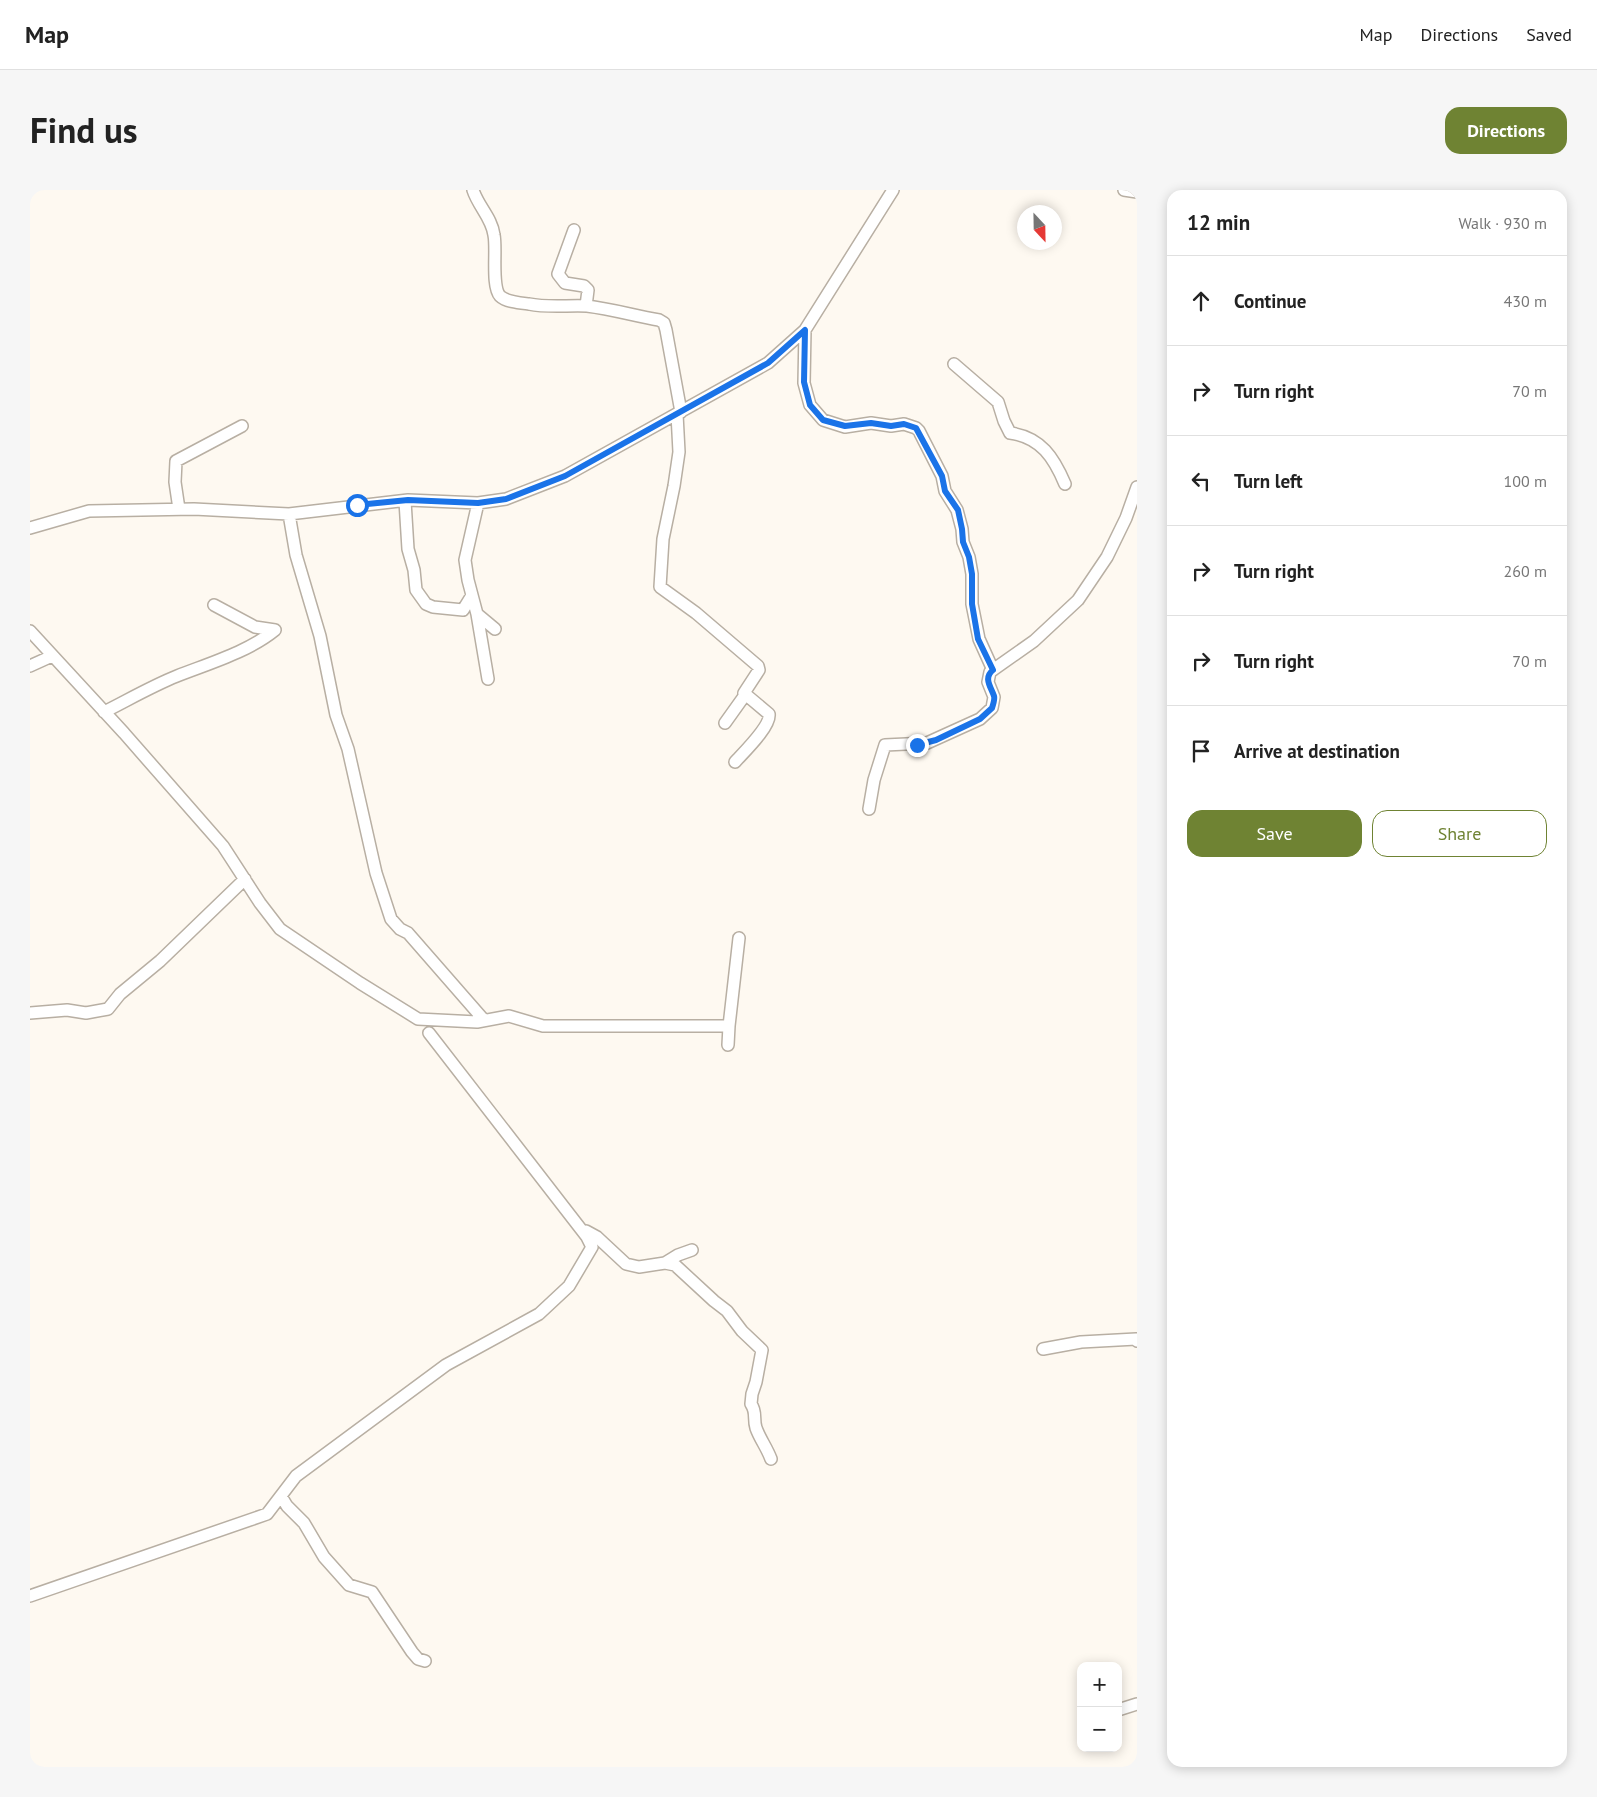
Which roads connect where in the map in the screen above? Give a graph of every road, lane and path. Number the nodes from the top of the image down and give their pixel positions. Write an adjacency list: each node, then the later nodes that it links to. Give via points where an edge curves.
1 (473, 190): 6 (street, via 489,218 494,235 495,277 500,296 537,306)
2 (893, 190): 7 (street)
3 (1124, 190): 4 (street)
4 (1137, 192)
5 (574, 230): 6 (street, via 558,274 565,283 584,286 588,290)
6 (586, 306): 9 (street, via 628,312 664,323)
7 (805, 330): 9 (street, via 768,363); 25 (street, via 804,382 810,405 823,420 845,426 904,424 919,431 942,476 945,491 958,510 972,574 972,604 978,639)
8 (954, 364): 11 (street, via 998,402 1010,433 1022,434 1036,441 1058,469)
9 (679, 413): 14 (street, via 565,476 506,499); 27 (street, via 679,452 663,539 660,587 756,663 759,670)
10 (242, 426): 15 (street, via 176,461)
11 (1065, 484)
12 (1137, 487): 25 (street, via 1107,557 1078,600 1034,641)
13 (405, 501): 14 (street); 16 (street); 18 (street, via 408,549 416,590 426,604 433,607 463,610)
14 (478, 503): 18 (street, via 465,560)
15 (179, 509): 16 (street); 17 (street, via 89,511)
16 (289, 514): 35 (street, via 296,556 320,636 336,715 348,749 376,873 391,919 408,933)
17 (30, 528)
18 (471, 597): 20 (street)
19 (214, 605): 28 (street, via 255,627 275,630 264,639)
20 (477, 614): 21 (street); 26 (street)
21 (495, 628)
22 (30, 631): 23 (street)
23 (52, 656): 24 (street); 28 (street)
24 (30, 666)
25 (993, 670): 31 (street, via 988,682 994,697 992,708 980,719 926,743 885,745)
26 (488, 679)
27 (745, 695): 29 (street); 30 (street, via 770,718 767,726)
28 (104, 712): 32 (street, via 222,846)
29 (725, 723)
30 (735, 762)
31 (869, 809)
32 (245, 879): 34 (street, via 160,961 120,994 108,1009 86,1013 67,1010); 35 (street, via 280,930 418,1019)
33 (739, 938): 36 (street)
34 (30, 1013)
35 (484, 1020): 36 (street, via 509,1016 543,1026)
36 (729, 1026): 38 (street)
37 (429, 1032): 39 (street)
38 (728, 1045)
39 (587, 1237): 41 (street, via 586,1232 597,1237 626,1264 639,1267); 45 (street, via 592,1247 569,1286 539,1314 446,1365 296,1476)
40 (692, 1250): 41 (street)
41 (665, 1263): 44 (street, via 675,1265 727,1310 762,1350 751,1404 755,1409 756,1426)
42 (1137, 1341): 43 (street, via 1081,1342)
43 (1043, 1349)
44 (771, 1459)
45 (281, 1496): 46 (street, via 267,1514); 47 (street, via 304,1524 324,1557 349,1585 372,1592 412,1652)
46 (30, 1596)
47 (425, 1661)
48 (1137, 1704): 49 (street)
49 (1122, 1709)

